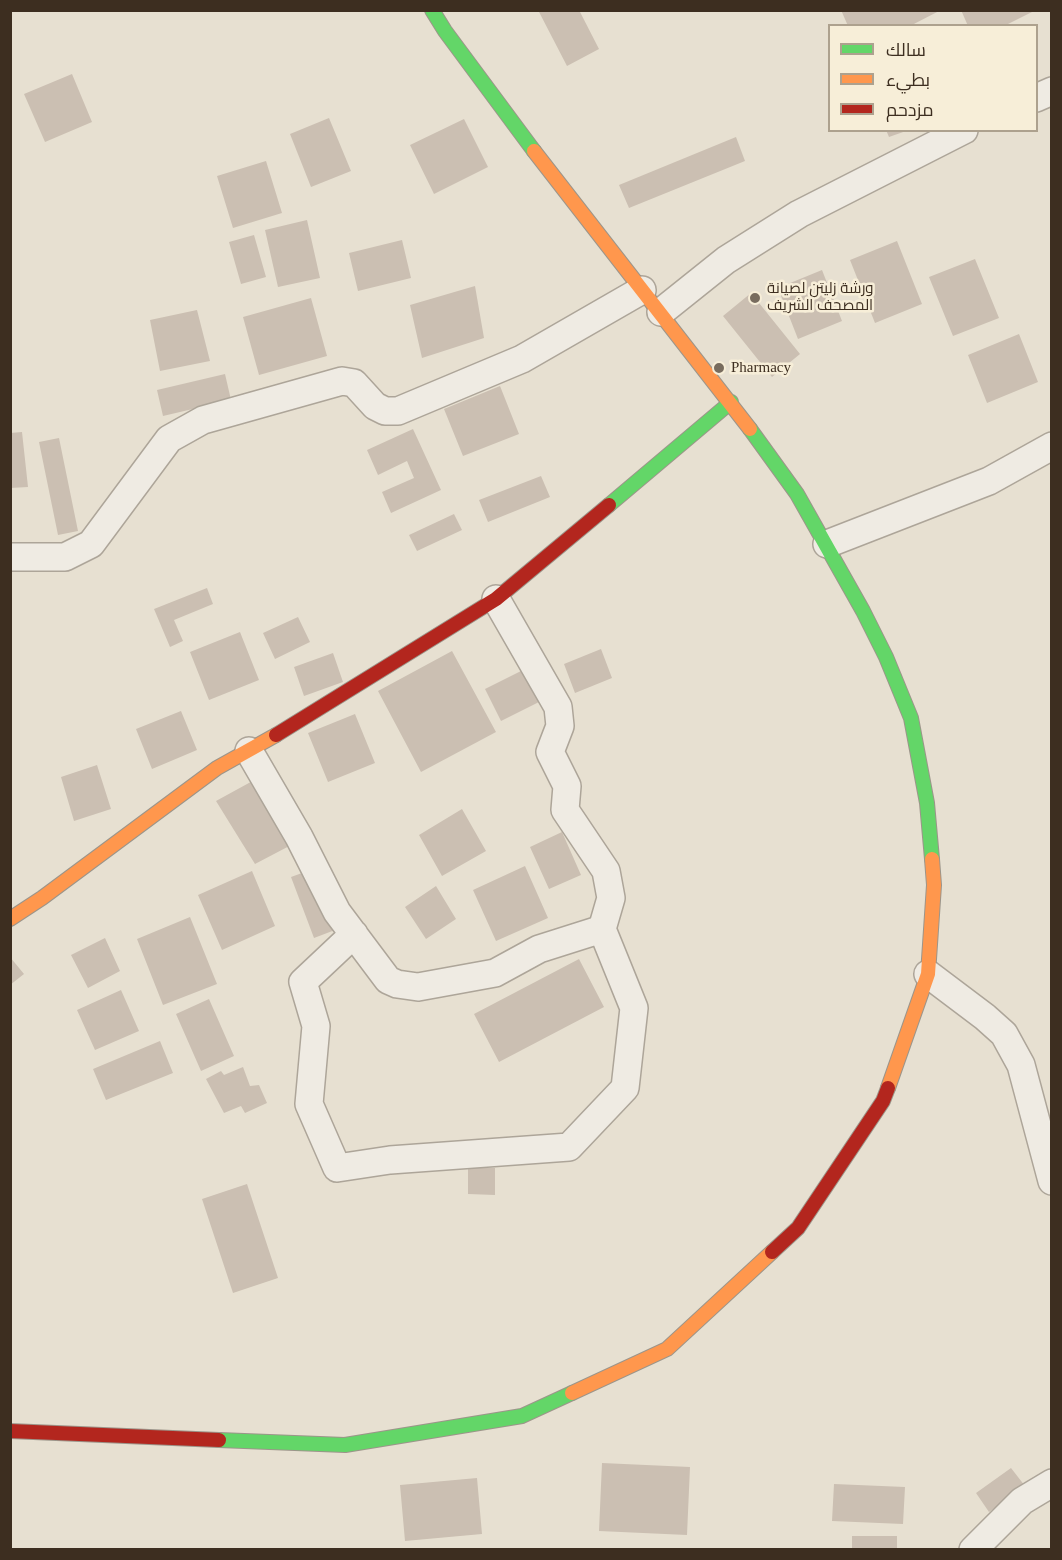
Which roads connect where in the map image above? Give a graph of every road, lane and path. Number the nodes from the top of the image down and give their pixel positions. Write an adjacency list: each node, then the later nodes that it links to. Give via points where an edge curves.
1 (432, 10): 5 (street, via 546,168)
2 (1052, 91): 3 (street)
3 (1038, 97)
4 (960, 132): 6 (street, via 799,214 726,260)
5 (642, 290): 6 (street); 10 (street, via 522,359 398,411 375,406 354,383 342,381 203,420 169,439 91,544 65,557)
6 (661, 312): 7 (street)
7 (731, 402): 9 (street, via 797,494); 11 (street)
8 (1052, 446): 9 (street, via 989,481)
9 (826, 544): 16 (street, via 886,657 911,718 927,803 934,885)
10 (10, 557)
11 (496, 599): 12 (street); 14 (street, via 558,707 560,726 549,752 567,786 565,810 606,872 611,898)
12 (249, 751): 13 (street, via 217,768); 15 (street, via 337,912)
13 (10, 919)
14 (602, 929): 15 (street, via 539,949 495,973 418,987 388,980); 15 (street, via 634,1008 625,1088 568,1147 390,1160 337,1168 309,1104 316,1026 303,982)
15 (354, 934)
16 (928, 974): 17 (street, via 1004,1034 1021,1065); 18 (street, via 883,1101 798,1227 667,1349 522,1416 345,1445)
17 (1052, 1181)
18 (10, 1431)
19 (1052, 1483): 20 (street, via 1022,1501)
20 (973, 1550)

